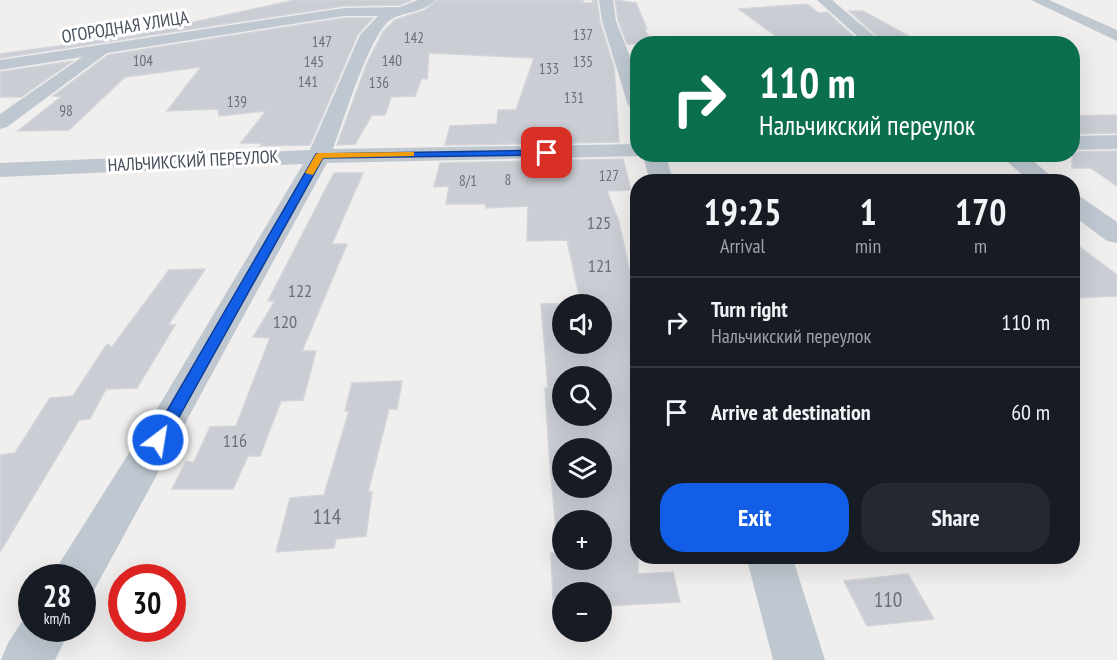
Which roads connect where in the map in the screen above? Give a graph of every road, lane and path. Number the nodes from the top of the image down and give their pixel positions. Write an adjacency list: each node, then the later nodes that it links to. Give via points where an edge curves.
1 (428, 0): 5 (street)
2 (606, 0): 10 (street, via 609,21)
3 (824, 0): 6 (street)
4 (1038, 0): 7 (street)
5 (398, 11): 8 (street, ОГОРОДНАЯ УЛИЦА, via 344,12); 15 (street, via 385,17 368,35)
6 (867, 36)
7 (1117, 36)
8 (104, 50): 9 (street, ОГОРОДНАЯ УЛИЦА); 11 (street)
9 (0, 64)
10 (630, 82)
11 (0, 123)
12 (1117, 142): 13 (street)
13 (1080, 143)
14 (630, 152): 15 (street, НАЛЬЧИКСКИЙ ПЕРЕУЛОК)
15 (319, 156): 17 (street, НАЛЬЧИКСКИЙ ПЕРЕУЛОК); 21 (street)
16 (1020, 162): 18 (street)
17 (0, 170)
18 (1036, 174)
19 (1080, 208): 20 (street)
20 (1117, 235)
21 (84, 564)
22 (771, 564): 25 (street)
23 (38, 642): 24 (street)
24 (27, 660)
25 (799, 660)

